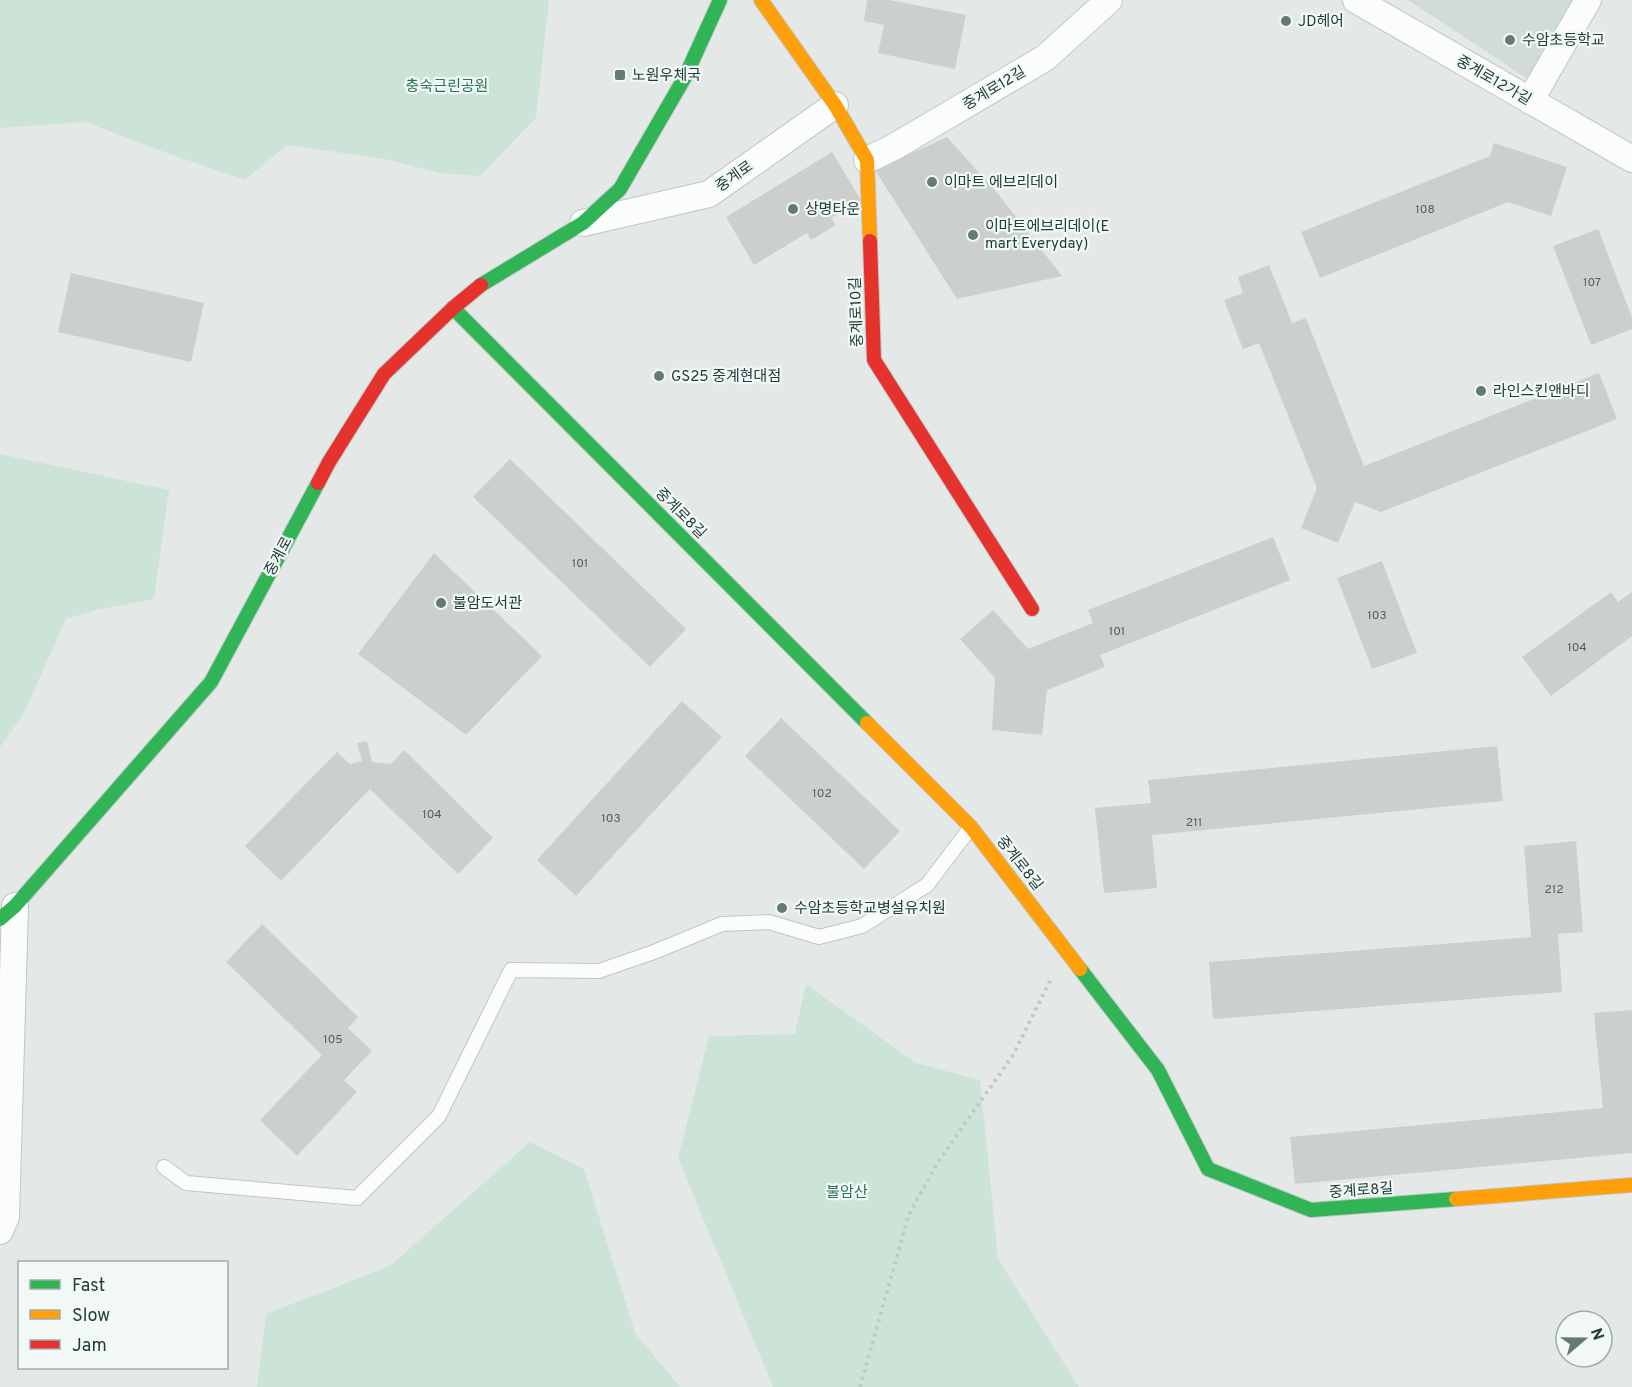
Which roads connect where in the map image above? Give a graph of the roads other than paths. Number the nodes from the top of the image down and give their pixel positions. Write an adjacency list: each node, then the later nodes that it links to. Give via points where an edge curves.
1 (720, 0): 10 (street, 중계로, via 685,77 620,189)
2 (761, 0): 7 (street, 중계로10길)
3 (1109, 0): 9 (street, 중계로12길, via 1045,58)
4 (1356, 0): 6 (street, 중계로12가길)
5 (1588, 0): 6 (street)
6 (1530, 101): 8 (street, 중계로12가길)
7 (835, 105): 9 (street, 중계로10길); 10 (street, 중계로, via 709,194)
8 (1632, 159)
9 (867, 160): 12 (street, 중계로10길, via 874,360)
10 (583, 223): 11 (street, 중계로, via 483,284)
11 (453, 308): 13 (street, 중계로8길); 14 (street, 중계로, via 384,374 329,462 211,682)
12 (1032, 609)
13 (971, 827): 15 (lane, via 927,885 862,926 819,938 769,922 722,924 599,971 511,970 439,1116 357,1197 186,1183); 16 (street, 중계로8길, via 1158,1070 1208,1169 1311,1210)
14 (8, 913): 17 (street, via 6,1217)
15 (164, 1167)
16 (1632, 1185)
17 (0, 1231)

